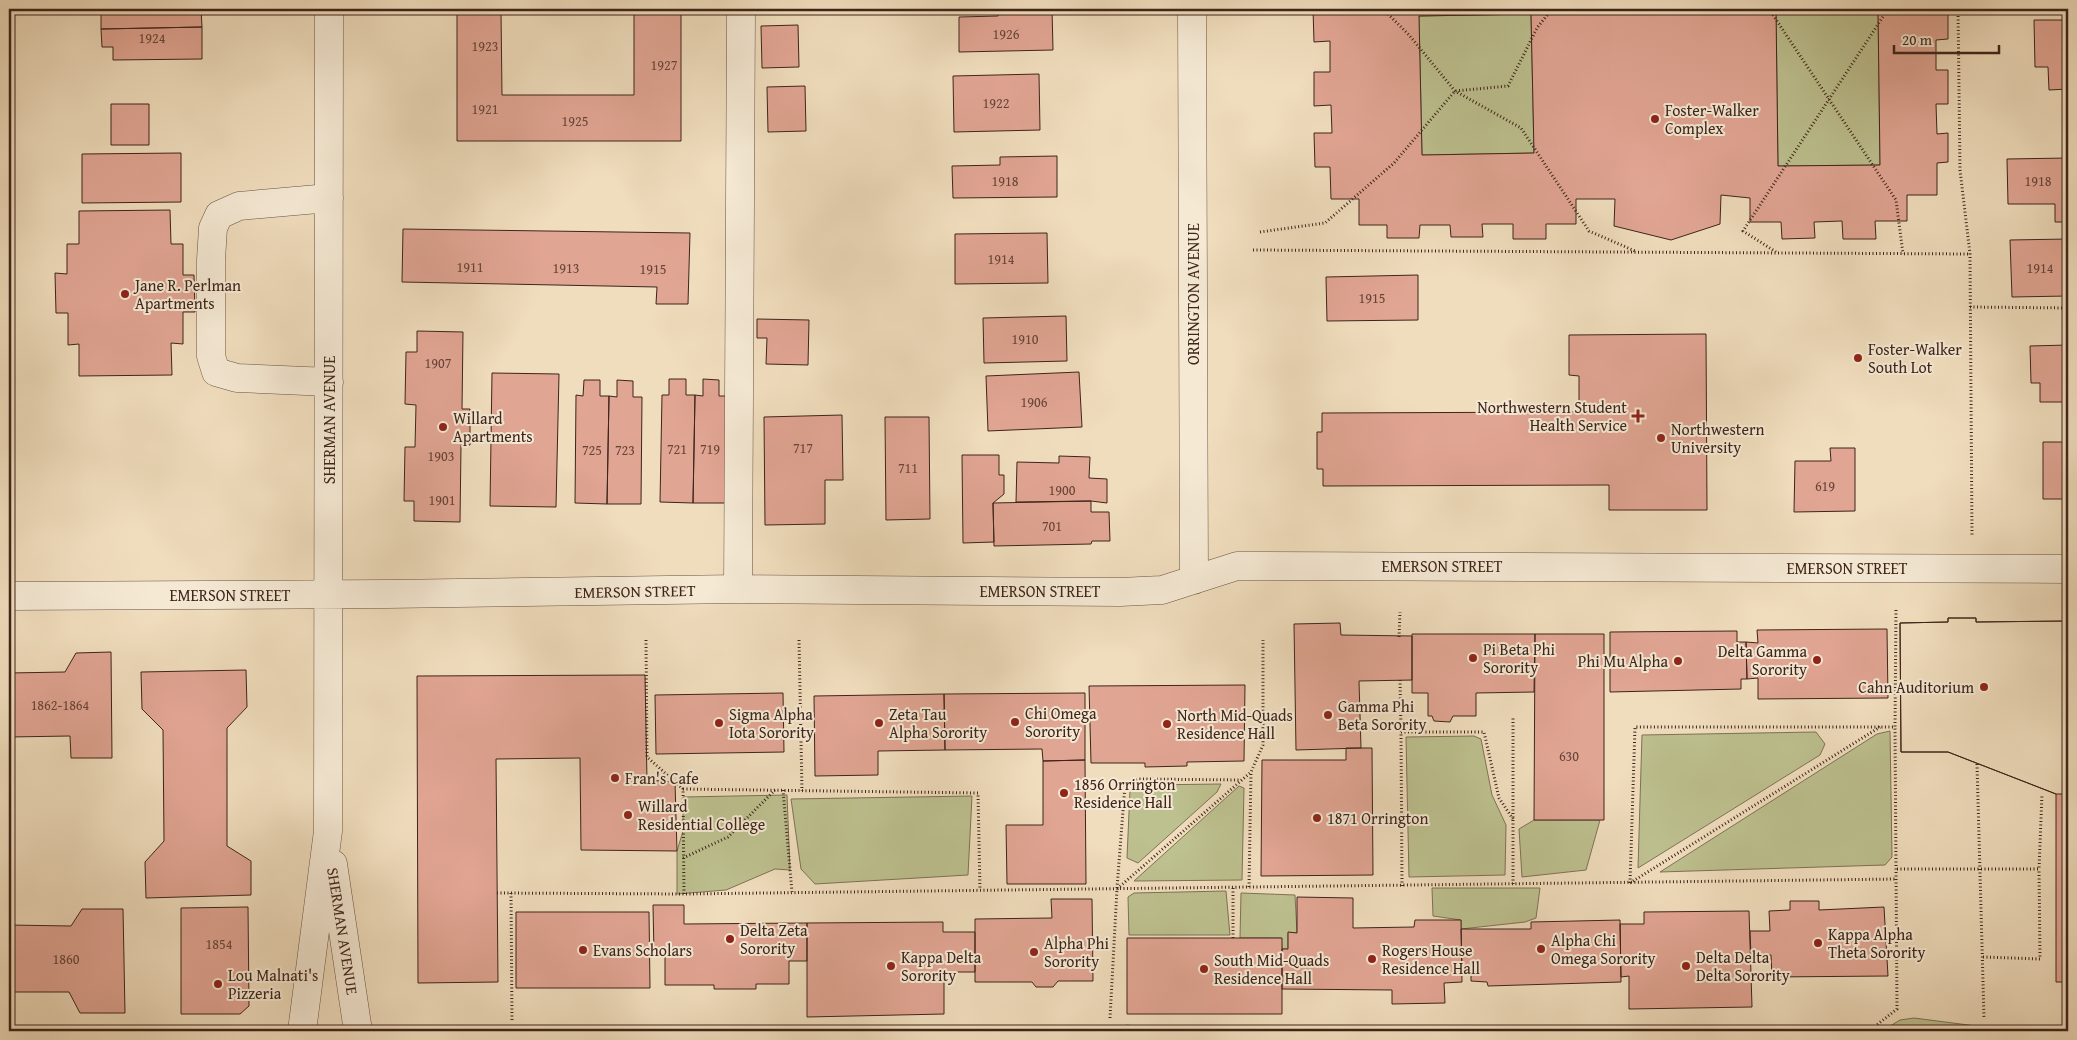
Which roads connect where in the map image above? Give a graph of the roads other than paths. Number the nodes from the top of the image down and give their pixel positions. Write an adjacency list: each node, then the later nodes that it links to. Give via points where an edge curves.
1 (329, 9): 4 (street, SHERMAN AVENUE)
2 (741, 9): 8 (street)
3 (1192, 9): 7 (street, ORRINGTON AVENUE)
4 (329, 198): 5 (street, SHERMAN AVENUE); 5 (street, via 239,206 219,215 213,228 211,260 211,356 216,372 237,378)
5 (329, 382): 9 (street, SHERMAN AVENUE)
6 (2068, 569): 7 (street, EMERSON STREET, via 1237,566)
7 (1194, 580): 8 (street, EMERSON STREET, via 1162,590 1120,592)
8 (738, 589): 9 (street, EMERSON STREET)
9 (329, 595): 10 (street, EMERSON STREET); 11 (street, SHERMAN AVENUE)
10 (9, 596)
11 (328, 831): 12 (street, SHERMAN AVENUE); 13 (street, SHERMAN AVENUE)
12 (302, 1031)
13 (358, 1031)

